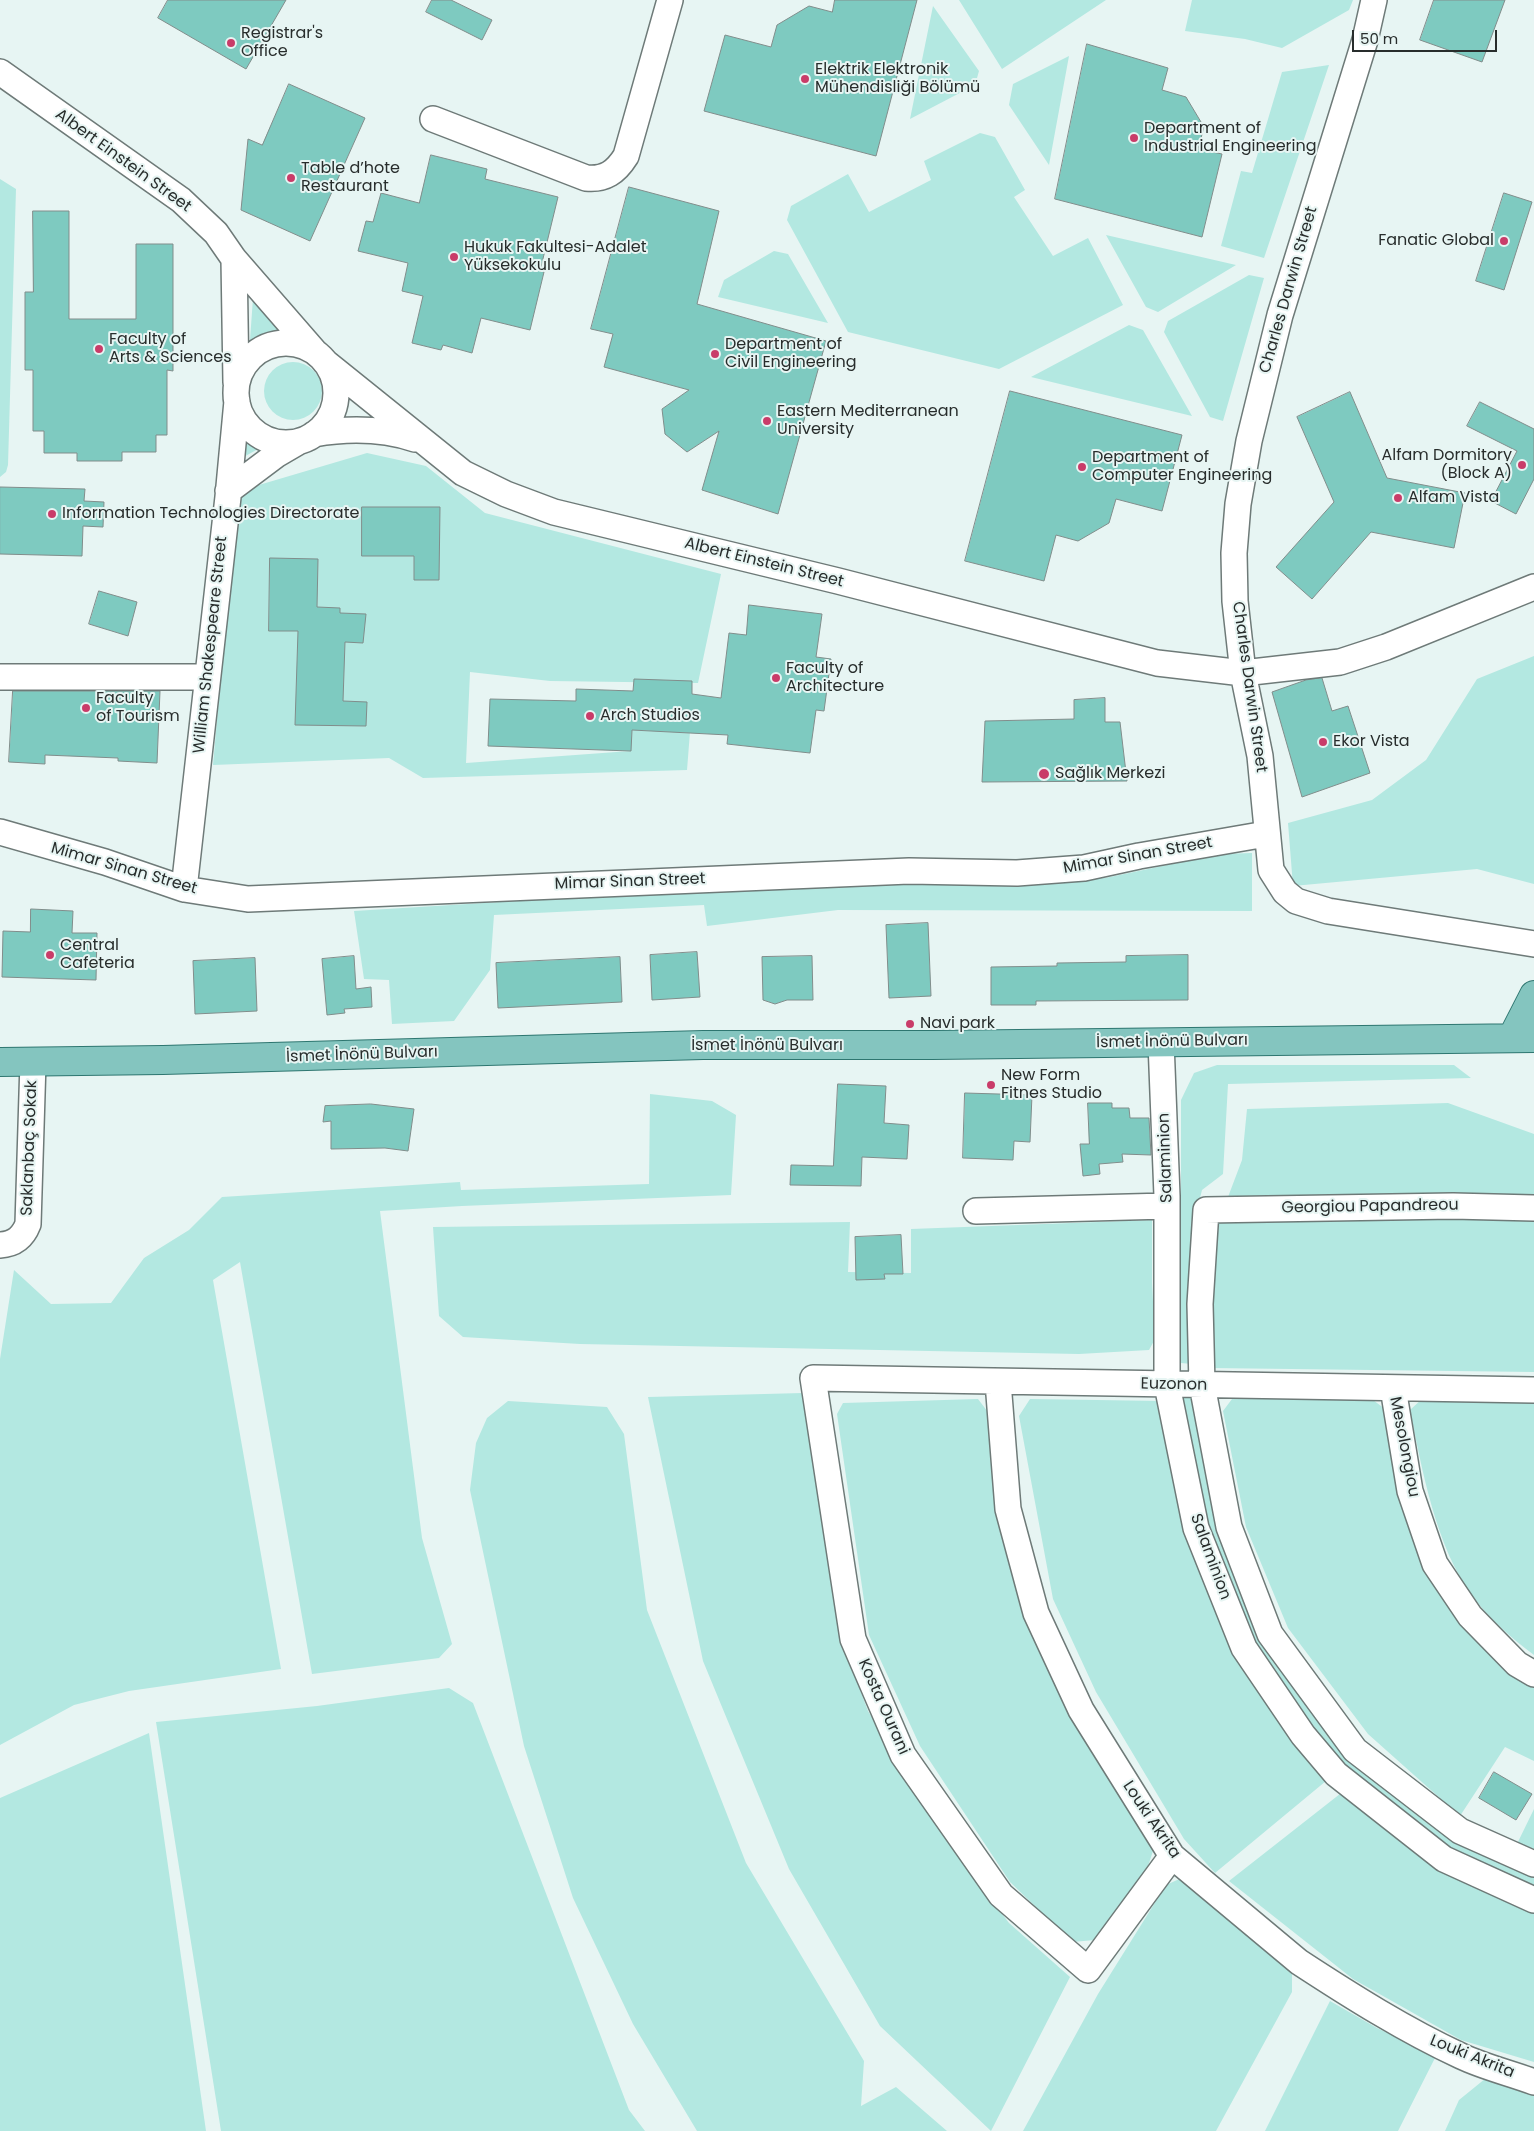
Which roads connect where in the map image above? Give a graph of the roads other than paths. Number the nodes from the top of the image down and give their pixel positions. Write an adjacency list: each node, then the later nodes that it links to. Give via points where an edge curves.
1 (670, 0): 4 (street, via 626,156 609,175 586,178)
2 (1374, 0): 12 (street, Charles Darwin Street, via 1365,40 1290,276 1249,441 1238,504 1234,553 1235,601)
3 (0, 72): 5 (street, Albert Einstein Street, via 180,200 216,233)
4 (433, 119)
5 (234, 259): 6 (street, Albert Einstein Street); 7 (street, William Shakespeare Street)
6 (320, 357): 7 (street, via 290,343 264,348 245,365 239,376); 8 (street, via 332,374 335,400 324,425); 9 (street, Albert Einstein Street)
7 (236, 395): 8 (street, via 241,415 261,436 288,442); 10 (street, William Shakespeare Street)
8 (308, 437): 9 (street, via 345,430 371,430); 10 (street, via 276,455)
9 (422, 441): 12 (street, Albert Einstein Street, via 462,473 554,512 838,580 1157,663)
10 (228, 491): 14 (street, William Shakespeare Street)
11 (1534, 587): 12 (street, Albert Einstein Street, via 1386,647 1340,662)
12 (1243, 673): 15 (street, Charles Darwin Street, via 1260,756)
13 (0, 677): 14 (street)
14 (208, 677): 17 (street, William Shakespeare Street)
15 (1266, 834): 17 (street, Mimar Sinan Street, via 1084,868 1017,873 909,871 248,899); 18 (street, Charles Darwin Street, via 1270,870 1285,892 1296,901 1328,911)
16 (4, 835): 17 (street, Mimar Sinan Street, via 106,862)
17 (184, 889)
18 (1531, 950)
19 (1534, 995): 20 (main road)
20 (1523, 1038): 21 (main road, İsmet İnönü Bulvarı)
21 (1161, 1042): 23 (main road, İsmet İnönü Bulvarı, via 703,1046); 24 (street, Salaminion)
22 (0, 1062): 23 (main road, İsmet İnönü Bulvarı)
23 (33, 1062): 28 (street, Saklanbaç Sokak, via 30,1212 24,1234 17,1240)
24 (1167, 1201): 26 (street); 31 (street, Salaminion)
25 (1534, 1208): 27 (street, Georgiou Papandreou)
26 (976, 1210)
27 (1206, 1210): 32 (street, Salaminion, via 1200,1304)
28 (0, 1245)
29 (813, 1378): 30 (street, Euzonon); 36 (street, Kosta Ourani, via 852,1640 903,1755 1001,1895 1088,1970)
30 (998, 1382): 31 (street, Euzonon); 36 (street, Louki Akrita, via 1008,1508 1036,1613 1081,1710)
31 (1167, 1385): 32 (street, Euzonon); 38 (street, Salaminion, via 1196,1528 1244,1648 1303,1735 1336,1774 1444,1859)
32 (1202, 1385): 33 (street, Euzonon); 37 (street, Salaminion, via 1229,1528 1270,1634 1355,1750 1460,1831)
33 (1393, 1388): 34 (street, Euzonon); 35 (street, Mesolongiou, via 1410,1491 1435,1564 1470,1616 1516,1664)
34 (1534, 1390)
35 (1534, 1674)
36 (1172, 1856): 39 (street, Louki Akrita, via 1319,1975 1406,2028 1463,2057)
37 (1534, 1864)
38 (1534, 1900)
39 (1534, 2082)

